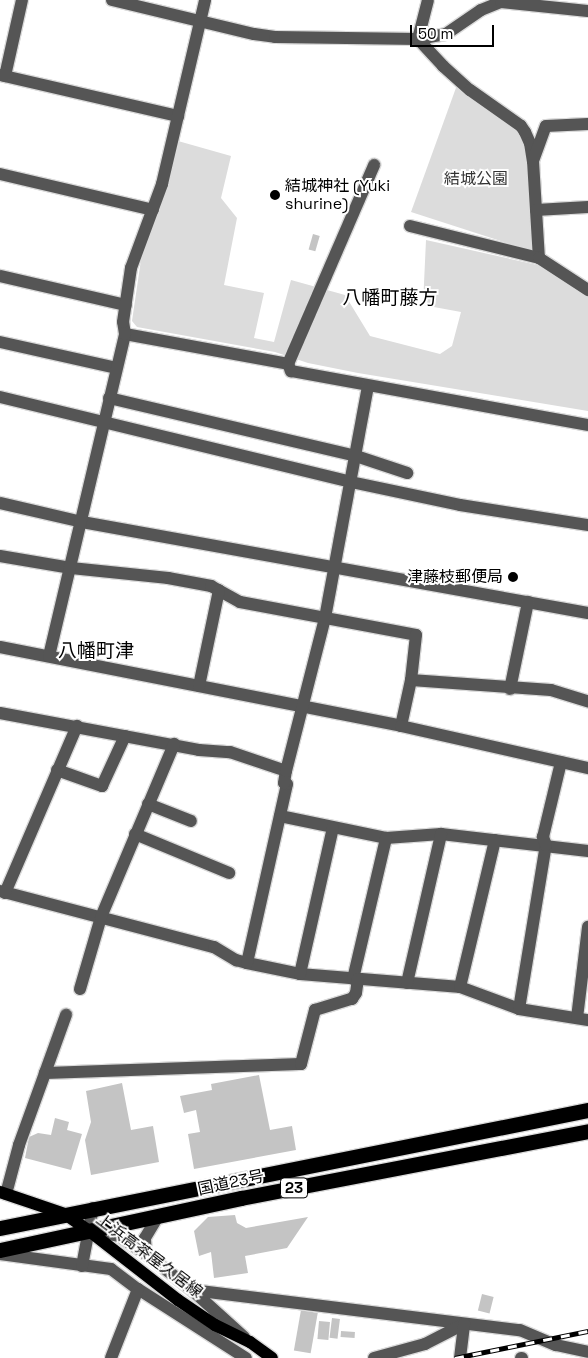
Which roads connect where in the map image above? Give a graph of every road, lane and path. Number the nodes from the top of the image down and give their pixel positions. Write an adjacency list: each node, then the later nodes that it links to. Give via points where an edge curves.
1 (22, 0): 8 (street)
2 (112, 0): 6 (street)
3 (205, 0): 6 (street)
4 (428, 0): 7 (street)
5 (588, 11): 7 (street, via 501,2 481,10 446,34)
6 (200, 22): 7 (street, via 275,37); 9 (street)
7 (418, 39): 11 (street, via 470,90 521,126 530,143)
8 (2, 76): 9 (street)
9 (178, 116): 15 (street)
10 (588, 124): 11 (street, via 546,126)
11 (533, 161): 16 (street)
12 (374, 165): 24 (street)
13 (0, 174): 15 (street)
14 (588, 207): 16 (street)
15 (153, 210): 21 (street, via 131,268)
16 (536, 210): 18 (street)
17 (410, 226): 18 (street)
18 (539, 258): 20 (street)
19 (0, 276): 21 (street)
20 (588, 290)
21 (126, 305): 22 (street)
22 (125, 334): 24 (street); 25 (street)
23 (0, 342): 25 (street)
24 (288, 364): 26 (street, via 291,371)
25 (116, 368): 28 (street)
26 (368, 386): 30 (street); 31 (street)
27 (0, 397): 29 (street)
28 (109, 398): 29 (street); 31 (street)
29 (105, 423): 33 (street); 35 (street)
30 (588, 425)
31 (356, 456): 32 (street); 33 (street)
32 (407, 473)
33 (351, 482): 36 (street, via 478,508); 38 (street)
34 (0, 503): 35 (street)
35 (82, 522): 38 (street); 39 (street)
36 (588, 525)
37 (0, 556): 39 (street)
38 (335, 567): 41 (street); 43 (street)
39 (71, 568): 40 (street, via 168,578); 45 (street)
40 (219, 590): 43 (street, via 240,602); 47 (street)
41 (528, 602): 42 (street); 48 (street)
42 (588, 613)
43 (325, 618): 46 (street, via 416,635); 50 (street)
44 (0, 647): 45 (street)
45 (49, 656): 47 (street)
46 (410, 680): 48 (street); 53 (street)
47 (199, 686): 50 (street)
48 (510, 689): 49 (street, via 551,690)
49 (588, 701)
50 (302, 706): 53 (street); 59 (street)
51 (0, 713): 52 (street)
52 (76, 726): 54 (street); 58 (street)
53 (401, 726): 56 (street)
54 (125, 736): 55 (street); 58 (street, via 102,786)
55 (174, 744): 59 (street, via 230,752); 60 (street)
56 (561, 762): 57 (street); 68 (street, via 543,837)
57 (588, 768)
58 (57, 770): 71 (street)
59 (286, 779): 61 (street)
60 (148, 804): 62 (street); 64 (street)
61 (280, 816): 63 (street); 74 (street)
62 (191, 821)
63 (333, 828): 66 (street); 75 (street)
64 (134, 834): 70 (street); 72 (street)
65 (441, 834): 66 (street); 67 (street); 77 (street)
66 (386, 838): 76 (street)
67 (495, 840): 68 (street); 78 (street)
68 (546, 846): 69 (street); 80 (street)
69 (588, 851)
70 (229, 873)
71 (3, 892): 72 (street)
72 (101, 917): 74 (street, via 214,947); 79 (street)
73 (588, 927): 82 (street)
74 (247, 963): 75 (street)
75 (300, 974): 76 (street)
76 (356, 979): 77 (street); 83 (street, via 356,993 352,998 315,1010 301,1064)
77 (407, 983): 78 (street)
78 (460, 987): 80 (street)
79 (80, 989)
80 (519, 1009): 82 (street)
81 (66, 1015): 83 (street)
82 (583, 1019)
83 (45, 1073): 86 (street)
84 (588, 1110): 87 (highway, 国道23号 / 23)
85 (588, 1131): 89 (highway, 国道23号 / 23)
86 (3, 1193): 88 (main road, 上浜高茶屋久居線)
87 (93, 1208): 88 (highway, 国道23号 / 23); 91 (street)
88 (64, 1214): 90 (highway, 国道23号 / 23); 91 (main road, 上浜高茶屋久居線)
89 (158, 1216): 91 (highway, 国道23号 / 23); 94 (street, via 145,1238)
90 (0, 1228)
91 (88, 1230): 92 (highway, 国道23号 / 23); 94 (street, via 119,1236); 95 (street); 99 (main road, 上浜高茶屋久居線, via 178,1300 215,1325)
92 (0, 1250)
93 (0, 1254): 95 (street)
94 (146, 1254): 97 (street)
95 (82, 1266): 96 (street, via 111,1269)
96 (138, 1290): 102 (street); 103 (street)
97 (192, 1290): 98 (street); 99 (street)
98 (464, 1324): 100 (street, via 520,1330 556,1345); 104 (street, via 425,1344); 105 (street)
99 (250, 1342): 101 (main road, 上浜高茶屋久居線)
100 (588, 1352)
101 (268, 1355)
102 (110, 1358)
103 (246, 1358)
104 (374, 1358)
105 (460, 1358)

